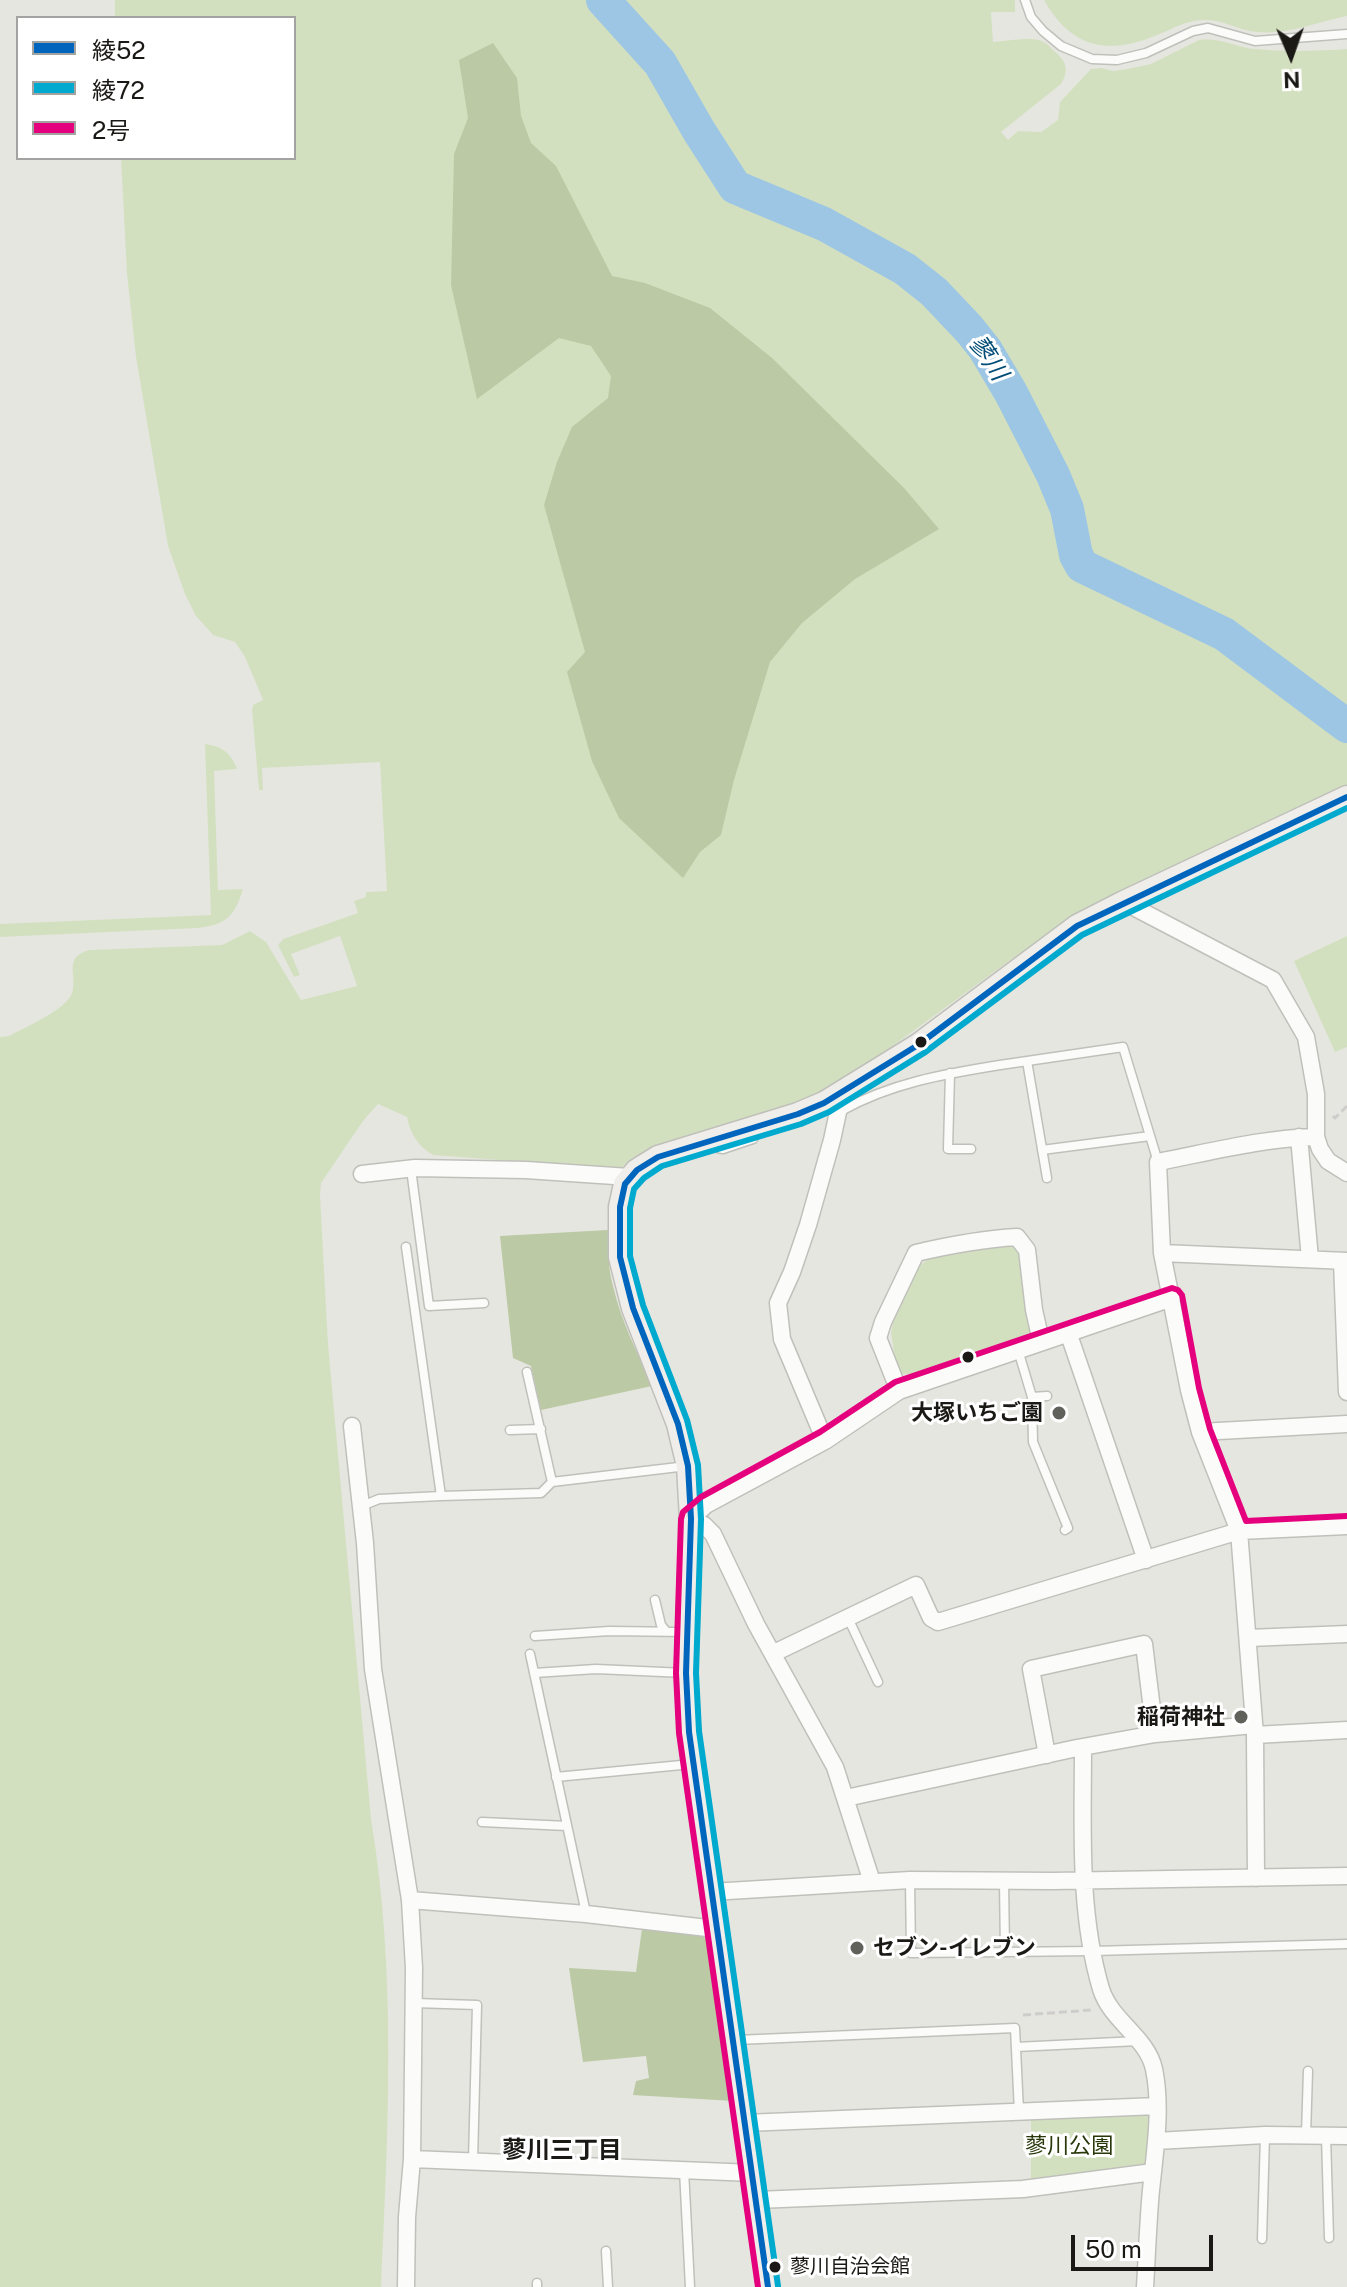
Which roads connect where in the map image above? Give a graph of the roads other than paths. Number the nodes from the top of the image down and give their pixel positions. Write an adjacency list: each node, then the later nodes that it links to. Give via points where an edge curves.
1 (1025, 0): 2 (lane, via 1043,31 1061,46 1092,59 1146,53 1208,28 1255,41)
2 (1347, 34)
3 (1347, 797): 4 (street)
4 (1124, 902): 7 (street, via 1077,926 918,1045); 10 (street, via 1273,980 1306,1037 1316,1094)
5 (1027, 1061): 6 (lane); 9 (lane, via 1123,1047); 12 (lane)
6 (950, 1073): 8 (lane, via 897,1086); 11 (lane, via 948,1149)
7 (847, 1090): 8 (street); 17 (street, via 795,1115 658,1157)
8 (838, 1112): 38 (street, via 808,1225 778,1303 782,1339)
9 (1150, 1136): 12 (lane); 13 (lane)
10 (1307, 1137): 13 (street); 15 (street); 21 (street)
11 (971, 1149)
12 (1042, 1150): 18 (lane)
13 (1158, 1162): 20 (street)
14 (410, 1168): 16 (street); 17 (street); 24 (lane, via 429,1306)
15 (1347, 1173)
16 (362, 1174)
17 (629, 1177): 39 (street, via 620,1207 622,1270)
18 (1047, 1178)
19 (406, 1247): 41 (lane)
20 (1162, 1253): 21 (street); 23 (street)
21 (1310, 1259): 22 (street)
22 (1344, 1261): 30 (street)
23 (1172, 1298): 25 (street); 37 (street)
24 (484, 1303)
25 (1068, 1332): 26 (street); 47 (street)
26 (1041, 1341): 27 (street); 29 (street, via 1027,1250 1017,1237 916,1253 878,1338)
27 (1017, 1349): 29 (street); 32 (lane)
28 (527, 1372): 35 (lane)
29 (899, 1391): 38 (street)
30 (1347, 1392)
31 (1047, 1396): 32 (lane)
32 (1032, 1397): 45 (lane, via 1033,1442)
33 (1347, 1424): 37 (street)
34 (352, 1426): 42 (street)
35 (541, 1429): 36 (lane); 40 (lane)
36 (510, 1430)
37 (1200, 1432): 46 (street)
38 (825, 1441): 43 (street, via 706,1505)
39 (688, 1466): 40 (lane); 43 (street)
40 (552, 1482): 41 (lane, via 541,1493)
41 (441, 1496): 42 (lane, via 379,1499)
42 (361, 1507): 76 (street, via 373,1669)
43 (691, 1519): 50 (street); 54 (street, via 713,1534)
44 (1347, 1526): 46 (street)
45 (1065, 1530)
46 (1239, 1531): 47 (street); 53 (street)
47 (1146, 1560): 49 (street, via 938,1622 916,1585)
48 (655, 1600): 50 (lane, via 661,1625)
49 (848, 1618): 54 (street); 58 (lane)
50 (676, 1632): 52 (lane); 57 (street)
51 (1347, 1634): 53 (street)
52 (535, 1636)
53 (1249, 1638): 59 (street)
54 (774, 1653): 66 (street)
55 (530, 1654): 56 (lane)
56 (534, 1673): 57 (lane); 65 (lane)
57 (686, 1673): 64 (street)
58 (878, 1682)
59 (1254, 1730): 60 (street); 61 (street); 70 (street)
60 (1347, 1730)
61 (1155, 1734): 62 (street); 63 (street, via 1144,1644 1031,1669)
62 (1083, 1747): 63 (street); 71 (street)
63 (1047, 1755): 66 (street)
64 (693, 1764): 65 (lane); 75 (street)
65 (556, 1777): 68 (lane)
66 (846, 1798): 74 (street)
67 (482, 1822): 68 (lane)
68 (567, 1826): 77 (lane)
69 (1347, 1876): 70 (street)
70 (1256, 1878): 71 (street)
71 (1083, 1879): 73 (street); 80 (street)
72 (910, 1880): 73 (street); 74 (street); 81 (lane, via 911,1953)
73 (1004, 1881): 81 (lane)
74 (872, 1882): 75 (street)
75 (711, 1892): 78 (street)
76 (410, 1900): 77 (street); 82 (street)
77 (586, 1914): 78 (street)
78 (716, 1929): 83 (street)
79 (1347, 1944): 80 (lane)
80 (1093, 1951): 81 (lane); 84 (street, via 1110,2009)
81 (1005, 1952)
82 (414, 2003): 95 (street); 96 (lane, via 477,2005)
83 (733, 2041): 85 (lane, via 1015,2028); 89 (street)
84 (1138, 2041): 85 (lane); 87 (street, via 1154,2069)
85 (1016, 2047): 88 (lane)
86 (1308, 2071): 91 (lane)
87 (1157, 2106): 88 (street); 94 (street)
88 (1019, 2112): 89 (street)
89 (745, 2123): 99 (street)
90 (1265, 2135): 91 (street); 94 (street); 102 (lane)
91 (1306, 2135): 92 (street)
92 (1326, 2136): 93 (street); 101 (lane)
93 (1347, 2136)
94 (1156, 2141): 98 (street)
95 (412, 2159): 96 (street); 104 (street)
96 (473, 2161): 97 (street)
97 (684, 2170): 99 (street); 106 (lane)
98 (1153, 2172): 100 (street, via 1020,2189); 108 (street)
99 (753, 2173): 100 (street)
100 (757, 2200): 107 (street)
101 (1329, 2238)
102 (1262, 2239)
103 (606, 2251): 105 (lane)
104 (406, 2287)
105 (608, 2287)
106 (690, 2287)
107 (768, 2287)
108 (1145, 2287)

